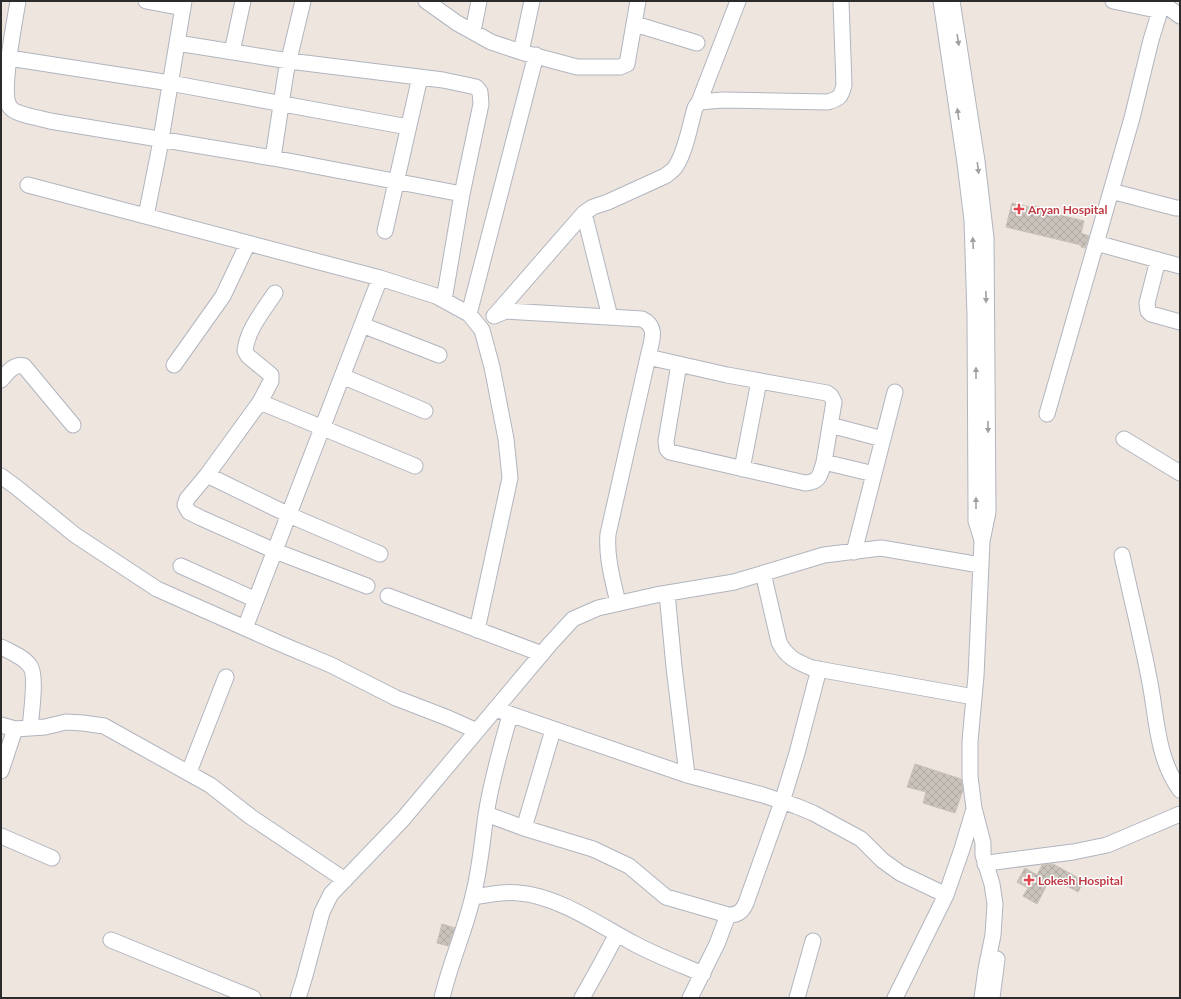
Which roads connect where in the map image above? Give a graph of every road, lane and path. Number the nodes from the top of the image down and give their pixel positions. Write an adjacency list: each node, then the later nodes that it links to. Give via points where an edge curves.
1 (18, 1): 24 (street)
2 (146, 1): 14 (street)
3 (242, 1): 21 (street)
4 (303, 1): 25 (street)
5 (426, 1): 18 (street)
6 (479, 1): 18 (street)
7 (532, 1): 22 (street)
8 (638, 1): 17 (street)
9 (738, 1): 28 (street)
10 (841, 1): 28 (street, via 844,85 842,95 837,99 828,102)
11 (941, 1): 78 (street, one-way to 11, via 976,521 972,220)
12 (952, 1): 78 (street, one-way to 78, via 977,161 986,238 988,512)
13 (1113, 1): 15 (street)
14 (184, 4): 19 (street)
15 (1162, 5): 16 (street); 35 (street)
16 (1180, 16)
17 (635, 24): 20 (street); 23 (street, via 627,64 624,66 577,67)
18 (473, 31): 22 (street, via 491,42)
19 (177, 43): 21 (street); 27 (street)
20 (697, 43)
21 (232, 52): 25 (street)
22 (521, 52): 23 (street)
23 (536, 56): 48 (street)
24 (9, 58): 27 (street); 31 (street, via 7,99 10,108 17,113)
25 (289, 62): 26 (street); 29 (street)
26 (420, 78): 30 (street); 36 (street, via 476,87 480,92 481,104)
27 (170, 83): 29 (street); 31 (street)
28 (699, 102): 38 (street, via 682,154 672,170)
29 (281, 104): 30 (street); 32 (street)
30 (408, 127): 33 (street)
31 (161, 139): 32 (street); 39 (street)
32 (273, 158): 33 (street)
33 (398, 182): 36 (street); 40 (street)
34 (28, 185): 39 (street)
35 (1112, 191): 37 (street); 42 (street)
36 (462, 194): 47 (street)
37 (1180, 208)
38 (584, 213): 49 (street); 50 (street)
39 (146, 216): 41 (street)
40 (385, 231)
41 (248, 243): 45 (street); 57 (street, via 223,296)
42 (1096, 243): 43 (street); 64 (street)
43 (1158, 260): 44 (street); 51 (street, via 1147,303 1148,311 1150,314)
44 (1180, 266)
45 (380, 278): 47 (street); 52 (street)
46 (275, 293): 62 (street, via 251,330 246,343 245,351 248,356 271,374 271,381)
47 (444, 300): 48 (street)
48 (469, 314): 53 (street)
49 (495, 316): 50 (street, via 506,311); 53 (street)
50 (610, 317): 55 (street, via 642,319 650,324 653,332)
51 (1180, 322)
52 (362, 325): 54 (street); 58 (street)
53 (482, 330): 92 (street, via 492,366 506,439 510,478)
54 (439, 355)
55 (648, 357): 56 (street); 90 (street, via 608,534 608,557)
56 (679, 364): 60 (street); 72 (street, via 666,441 667,449 674,454)
57 (174, 365)
58 (342, 376): 63 (street); 67 (street)
59 (1, 380): 65 (street, via 14,367 24,366)
60 (759, 381): 66 (street, via 831,396 834,402); 72 (street)
61 (895, 392): 68 (street)
62 (260, 402): 67 (street); 75 (street)
63 (425, 411)
64 (1047, 414)
65 (73, 424)
66 (830, 425): 68 (street); 70 (street)
67 (322, 429): 71 (street); 77 (street)
68 (883, 439): 74 (street)
69 (1124, 439): 73 (street)
70 (824, 462): 72 (street, via 820,477 812,483); 74 (street)
71 (415, 466)
72 (742, 469)
73 (1180, 473)
74 (874, 474): 80 (street)
75 (206, 475): 77 (street); 79 (street, via 187,499 185,505 188,512)
76 (1, 476): 91 (street, via 75,535 157,589)
77 (289, 515): 79 (street); 81 (street)
78 (982, 541): 83 (street)
79 (275, 550): 86 (street); 89 (street)
80 (854, 552): 83 (street, via 881,548); 85 (street, via 824,555)
81 (380, 554)
82 (1122, 555): 107 (street, via 1164,760 1171,778)
83 (980, 565): 97 (street)
84 (181, 566): 89 (street)
85 (763, 573): 87 (street, via 734,582); 95 (street, via 782,650 798,663)
86 (367, 586)
87 (667, 593): 90 (street); 106 (street)
88 (388, 596): 92 (street)
89 (256, 600): 91 (street)
90 (618, 604): 94 (street, via 598,608 573,619)
91 (245, 628): 103 (street, via 331,665 396,698)
92 (477, 630): 94 (street)
93 (1, 647): 101 (street, via 22,658 33,670 33,683)
94 (542, 654): 98 (street)
95 (819, 669): 97 (street); 108 (street)
96 (226, 677): 105 (street)
97 (974, 697): 109 (street, via 970,777)
98 (495, 709): 99 (street); 103 (street)
99 (510, 714): 102 (street); 110 (street)
100 (1, 725): 101 (street)
101 (23, 729): 104 (street); 105 (street, via 66,722 104,726)
102 (553, 730): 106 (street); 112 (street)
103 (477, 731): 116 (street, via 403,819)
104 (1, 771)
105 (189, 772): 116 (street)
106 (687, 775): 108 (street)
107 (1180, 790)
108 (782, 802): 117 (street, via 813,814 861,839 895,870); 119 (street, via 743,910 735,915)
109 (974, 808): 115 (street); 117 (street)
110 (486, 814): 112 (street); 118 (street, via 481,860)
111 (1180, 814): 115 (street, via 1107,845)
112 (524, 828): 119 (street, via 593,849 630,866 666,897)
113 (1, 836): 114 (street)
114 (52, 858)
115 (990, 863): 131 (street, via 995,904 993,935); 132 (street, via 1003,903)
116 (345, 880): 125 (street, via 331,894 322,912)
117 (946, 895): 130 (street)
118 (473, 897): 120 (street, via 518,892 532,895 560,904); 126 (street)
119 (728, 915): 123 (street)
120 (617, 934): 123 (street, via 654,954); 127 (street)
121 (111, 940): 124 (street)
122 (813, 941): 129 (street)
123 (702, 974): 128 (street)
124 (253, 998)
125 (298, 998)
126 (442, 998)
127 (582, 998)
128 (690, 998)
129 (797, 998)
130 (895, 998)
131 (982, 998)
132 (992, 998)

